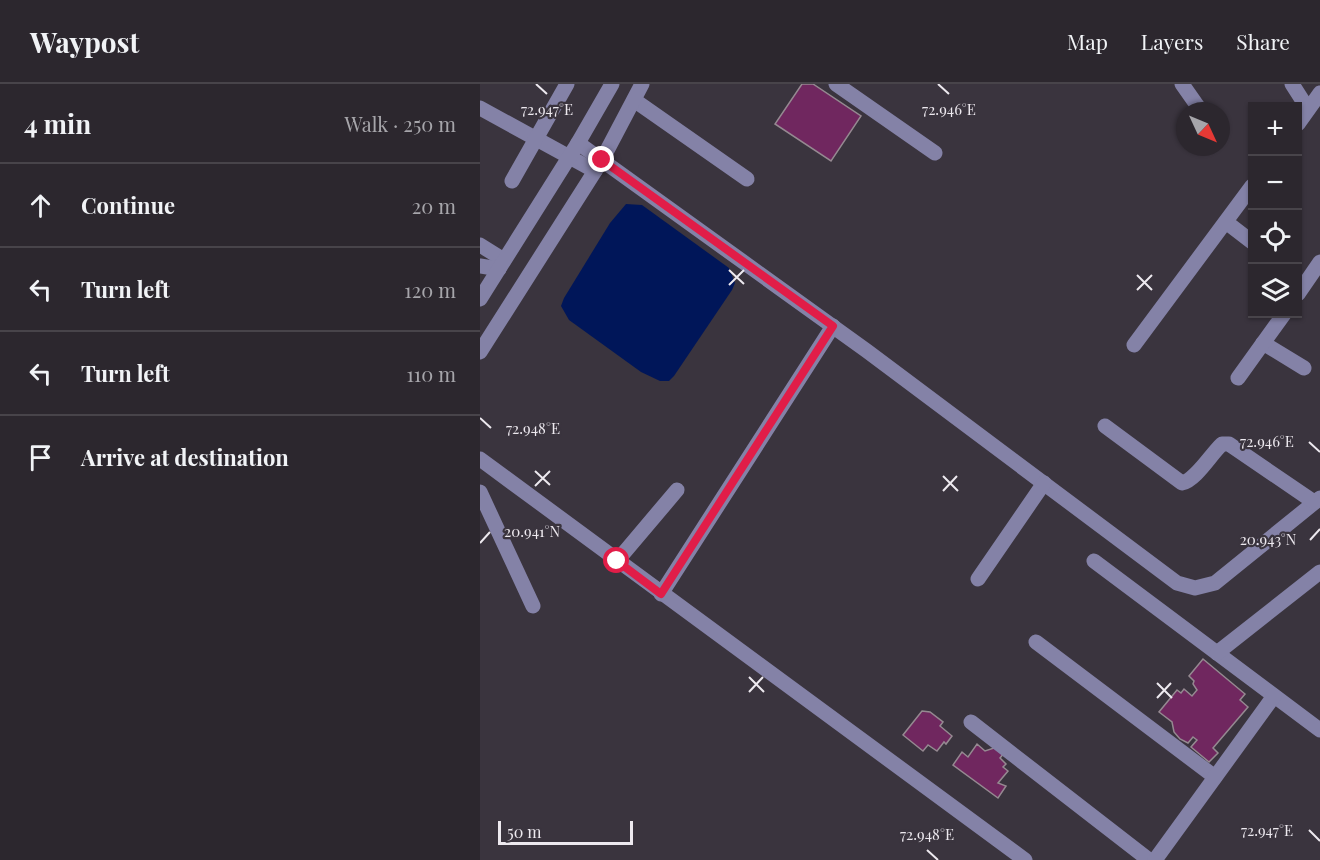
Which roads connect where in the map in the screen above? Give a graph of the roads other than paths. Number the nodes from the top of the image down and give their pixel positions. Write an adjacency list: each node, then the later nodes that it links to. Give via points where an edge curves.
1 (567, 84): 13 (street)
2 (612, 84): 14 (street)
3 (642, 84): 8 (street)
4 (836, 84): 15 (street)
5 (1182, 84): 9 (street)
6 (1292, 84): 11 (street)
7 (1320, 93): 11 (street)
8 (634, 100): 17 (street); 18 (street)
9 (1195, 102)
10 (480, 108): 13 (street)
11 (1308, 109): 12 (street)
12 (1302, 118)
13 (536, 139): 16 (street); 19 (street)
14 (579, 143): 16 (street); 17 (street)
15 (935, 153)
16 (569, 157): 17 (street); 25 (street)
17 (598, 166): 30 (street); 33 (street)
18 (747, 179)
19 (512, 181)
20 (1248, 192): 21 (street)
21 (1227, 222): 22 (street); 32 (street)
22 (1248, 239)
23 (480, 245): 25 (street)
24 (1320, 262): 27 (street)
25 (502, 265): 26 (street); 28 (street)
26 (480, 266)
27 (1302, 283)
28 (480, 299)
29 (1281, 318): 31 (street)
30 (833, 326): 38 (street); 46 (street)
31 (1263, 343): 34 (street); 35 (street)
32 (1134, 345)
33 (480, 352)
34 (1304, 368)
35 (1238, 378)
36 (1105, 426): 41 (street, via 1182,483 1194,476 1222,444 1229,444)
37 (480, 459): 42 (street)
38 (1044, 483): 41 (street, via 1177,583 1195,588 1215,584); 45 (street)
39 (677, 489): 42 (street)
40 (480, 492): 47 (street)
41 (1317, 500)
42 (617, 561): 46 (street)
43 (1094, 561): 49 (street)
44 (1320, 572): 49 (street)
45 (978, 579)
46 (661, 594): 54 (street)
47 (533, 606)
48 (1036, 642): 53 (street)
49 (1217, 652): 50 (street)
50 (1274, 696): 52 (street); 53 (street)
51 (971, 722): 55 (street)
52 (1320, 730)
53 (1215, 777): 56 (street)
54 (1025, 860)
55 (1149, 860)
56 (1155, 860)

